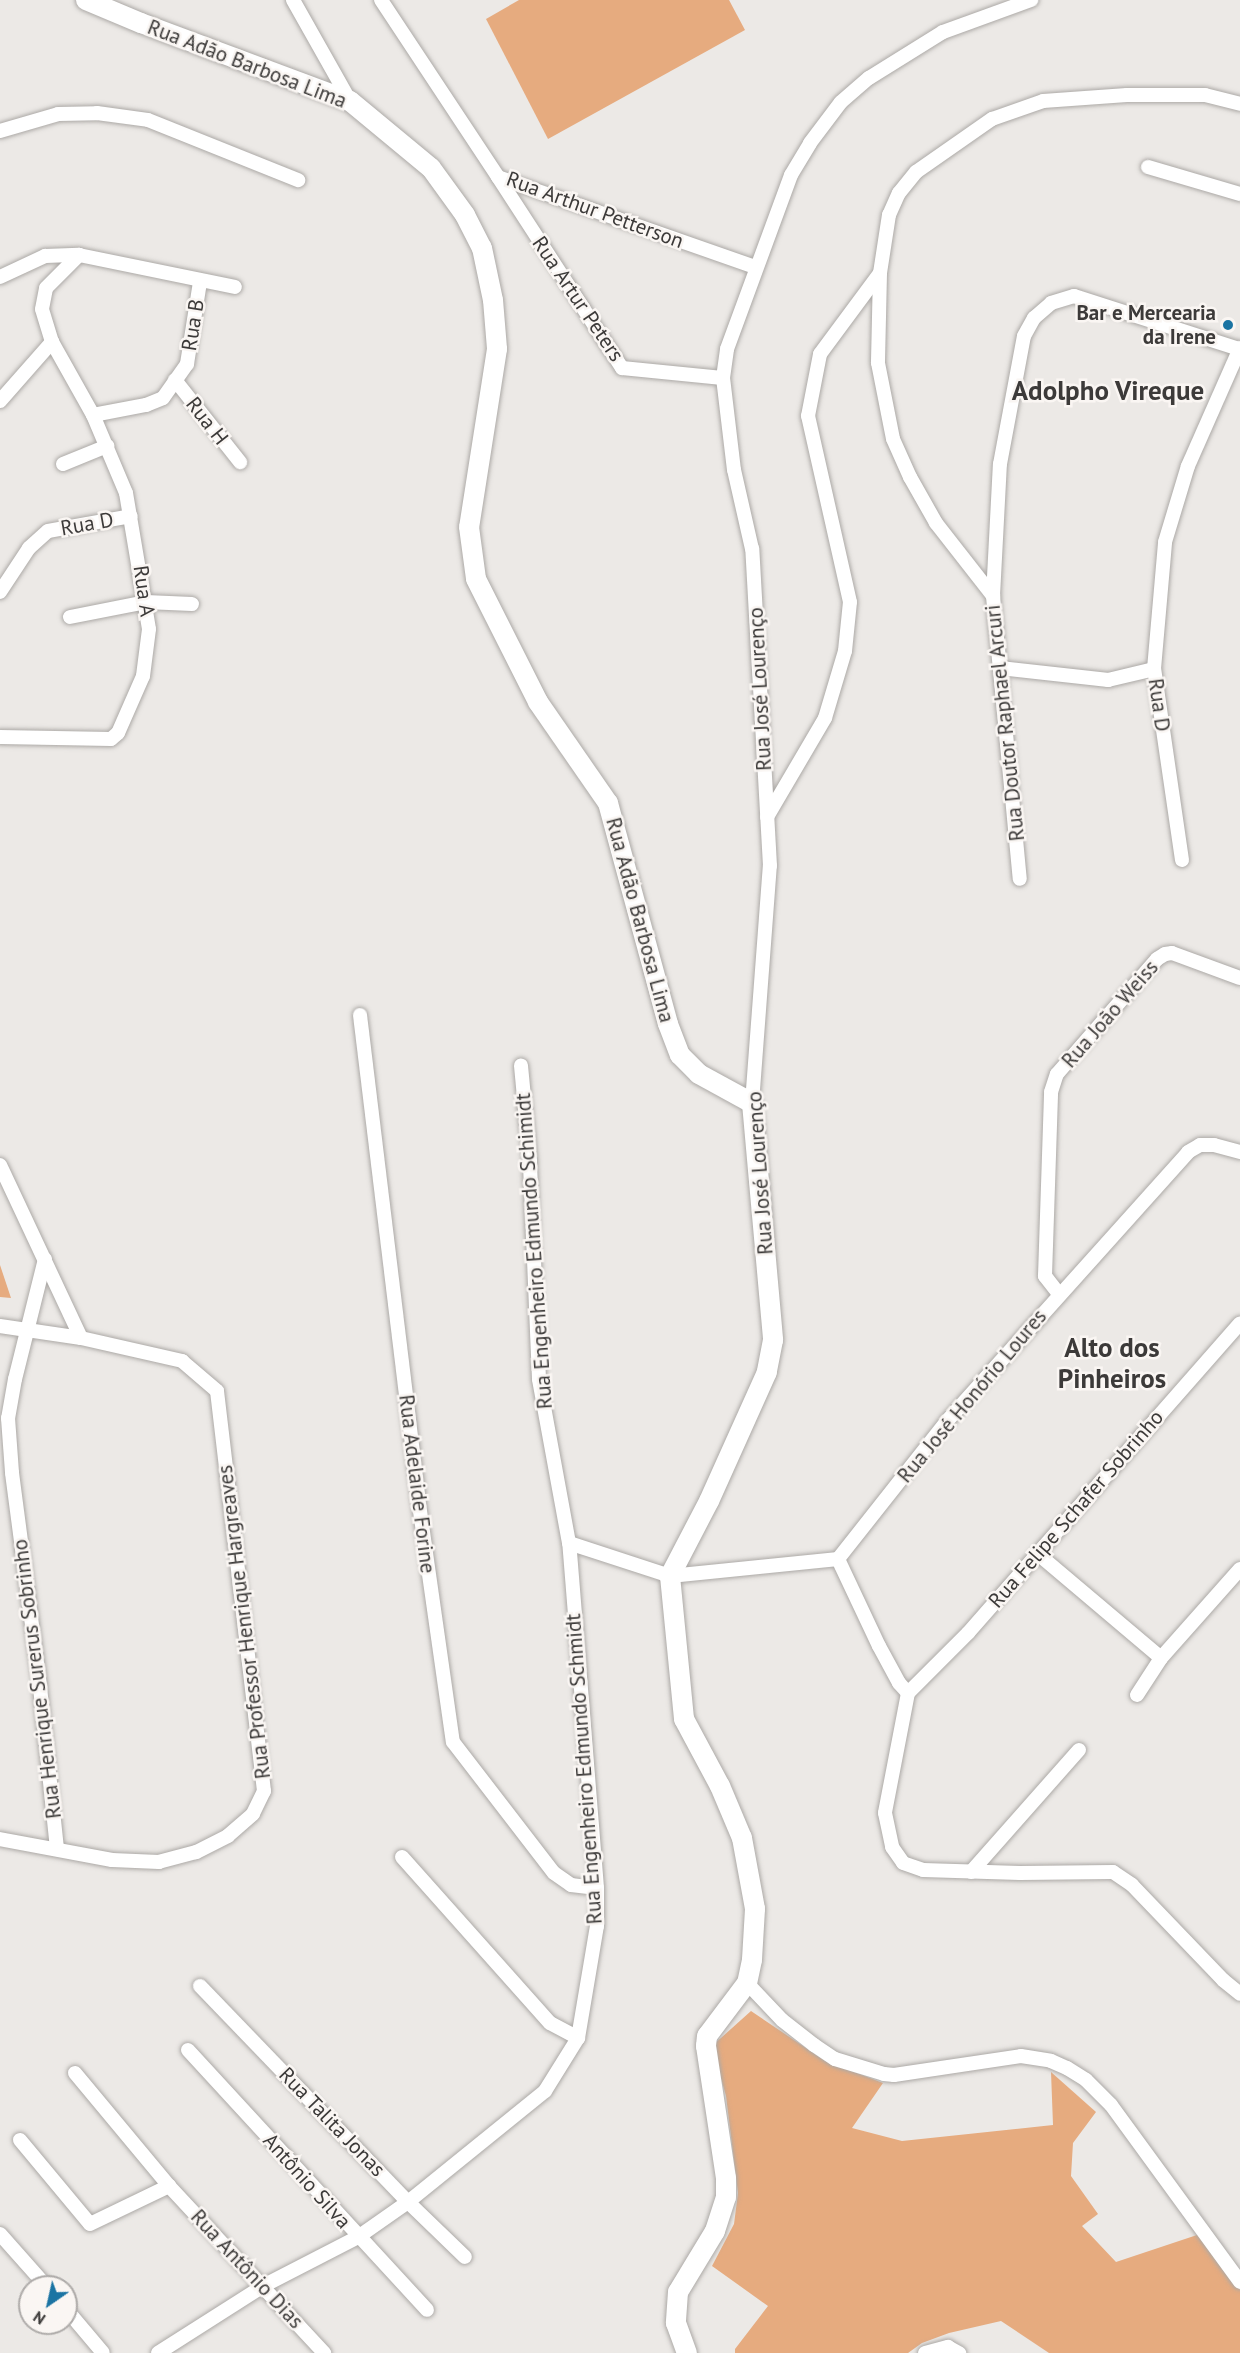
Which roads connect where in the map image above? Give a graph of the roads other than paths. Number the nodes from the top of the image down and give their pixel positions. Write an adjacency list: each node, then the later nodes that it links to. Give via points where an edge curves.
1 (86, 0): 5 (street, Rua Adão Barbosa Lima)
2 (294, 0): 5 (street)
3 (381, 0): 9 (street, Rua Arthur Petterson)
4 (1031, 0): 13 (street, Rua José Lourenço, via 943,32 869,78 841,102 791,175)
5 (350, 101): 42 (street, Rua Adão Barbosa Lima, via 431,168 465,215 482,248 493,300 497,349 469,526 476,579 538,702 608,803 668,1024 680,1054 699,1074)
6 (1240, 104): 14 (street, Rua Doutor Raphael Arcuri, via 1205,95 1126,95 1043,101 992,119 916,172 899,193 889,215)
7 (0, 131): 10 (street, via 58,114 97,113 148,120)
8 (1148, 167): 11 (street)
9 (498, 177): 13 (street, Rua Arthur Petterson); 20 (street, Rua Artur Peters, via 622,368)
10 (298, 180)
11 (1240, 194)
12 (79, 255): 15 (street, via 45,256); 16 (street); 18 (street, via 46,288 42,309)
13 (755, 267): 20 (street, Rua José Lourenço, via 727,349)
14 (880, 273): 29 (street, Rua Doutor Raphael Arcuri, via 878,363 893,438 936,523); 36 (street, via 820,354 808,416 850,602 845,651 825,718)
15 (0, 277)
16 (200, 282): 17 (street); 21 (street, Rua B, via 187,364)
17 (236, 287)
18 (52, 342): 22 (street); 23 (street, Rua A)
19 (1240, 348): 29 (street, via 1074,296 1051,303 1034,318 1024,336 999,464); 34 (street, via 1188,466 1165,542)
20 (723, 378): 36 (street, Rua José Lourenço, via 734,470 752,549)
21 (175, 380): 23 (street, Rua B, via 162,398 146,405); 25 (street, Rua H)
22 (0, 401)
23 (93, 415): 24 (street, Rua A)
24 (107, 446): 26 (street); 27 (street, Rua A)
25 (240, 462)
26 (63, 464)
27 (131, 516): 28 (street, Rua D, via 48,531 29,548); 30 (street, Rua A)
28 (0, 592)
29 (993, 596): 33 (street, Rua Doutor Raphael Arcuri)
30 (146, 602): 31 (street); 32 (street); 35 (street, Rua A, via 149,629 143,676 111,739)
31 (192, 604)
32 (70, 617)
33 (1000, 668): 34 (street, Rua D, via 1107,680); 38 (street, Rua Doutor Raphael Arcuri)
34 (1154, 669): 37 (street, Rua D)
35 (0, 736)
36 (767, 817): 42 (street, Rua José Lourenço, via 770,866)
37 (1182, 860)
38 (1020, 879)
39 (1240, 978): 46 (street, Rua João Weiss, via 1172,953 1157,958 1057,1074 1051,1092 1045,1276)
40 (360, 1015): 64 (street, Rua Adelaide Forine, via 421,1520 453,1742 554,1873 571,1885)
41 (521, 1065): 51 (street, Rua Engenheiro Edmundo Schimidt, via 530,1161 539,1379)
42 (752, 1103): 55 (street, Rua José Lourenço, via 773,1340 766,1372 709,1501)
43 (1240, 1152): 46 (street, Rua José Honório Loures, via 1214,1145 1200,1145 1188,1152)
44 (0, 1165): 45 (street)
45 (45, 1259): 49 (street, Rua Henrique Surerus Sobrinho); 50 (street)
46 (1059, 1294): 53 (street, Rua José Honório Loures, via 947,1421)
47 (1240, 1323): 52 (street, Rua Felipe Schafer Sobrinho)
48 (0, 1326): 49 (street, Rua Professor Henrique Hargreaves)
49 (27, 1331): 50 (street, Rua Professor Henrique Hargreaves); 61 (street, Rua Henrique Surerus Sobrinho, via 8,1418)
50 (81, 1338): 61 (street, Rua Professor Henrique Hargreaves, via 182,1361 217,1391 264,1791 253,1814 228,1836 196,1852 159,1862 112,1860)
51 (569, 1543): 55 (street); 64 (street, Rua Engenheiro Edmundo Schmidt)
52 (1038, 1554): 56 (street); 57 (street, Rua Felipe Schafer Sobrinho)
53 (838, 1558): 55 (street); 57 (street, via 879,1646)
54 (1240, 1569): 56 (street)
55 (670, 1576): 65 (street, via 684,1719 720,1786 742,1838 749,1868 755,1910)
56 (1161, 1658): 58 (street)
57 (908, 1693): 63 (street, via 885,1813 892,1847 903,1863 923,1870)
58 (1137, 1695)
59 (1079, 1750): 63 (street)
60 (0, 1839): 61 (street, Rua Professor Henrique Hargreaves)
61 (57, 1850)
62 (402, 1857): 68 (street, via 550,2023)
63 (971, 1872): 67 (street, via 1113,1872 1132,1885)
64 (597, 1888): 68 (street, Rua Engenheiro Edmundo Schmidt, via 597,1926)
65 (747, 1983): 78 (street, via 782,2020 835,2059 884,2074 1021,2056 1067,2068 1086,2080 1111,2105); 86 (street, via 707,2036 726,2197 715,2231 678,2292 676,2323)
66 (200, 1986): 73 (street, Rua Talita Jonas)
67 (1240, 1994)
68 (578, 2038): 73 (street, Rua Engenheiro Edmundo Schmidt, via 544,2091)
69 (188, 2050): 75 (street, Antônio Silva)
70 (75, 2073): 72 (street, Rua Antônio Dias)
71 (20, 2140): 72 (street, via 90,2224)
72 (169, 2186): 79 (street, Rua Antônio Dias)
73 (408, 2202): 75 (street, Rua Engenheiro Edmundo Schmidt); 76 (street, Rua Talita Jonas)
74 (0, 2234): 77 (street)
75 (358, 2237): 79 (street, Rua Engenheiro Edmundo Schmidt); 80 (street, Antônio Silva)
76 (465, 2257)
77 (36, 2275)
78 (1240, 2282)
79 (263, 2286): 82 (street, Rua Engenheiro Edmundo Schmidt); 85 (street, Rua Antônio Dias)
80 (427, 2310)
81 (78, 2323): 83 (street)
82 (176, 2348): 84 (street, Rua Engenheiro Edmundo Schmidt)
83 (103, 2353)
84 (158, 2353)
85 (324, 2353)
86 (687, 2353)
87 (925, 2353): 88 (street, via 948,2347)
88 (959, 2353)

